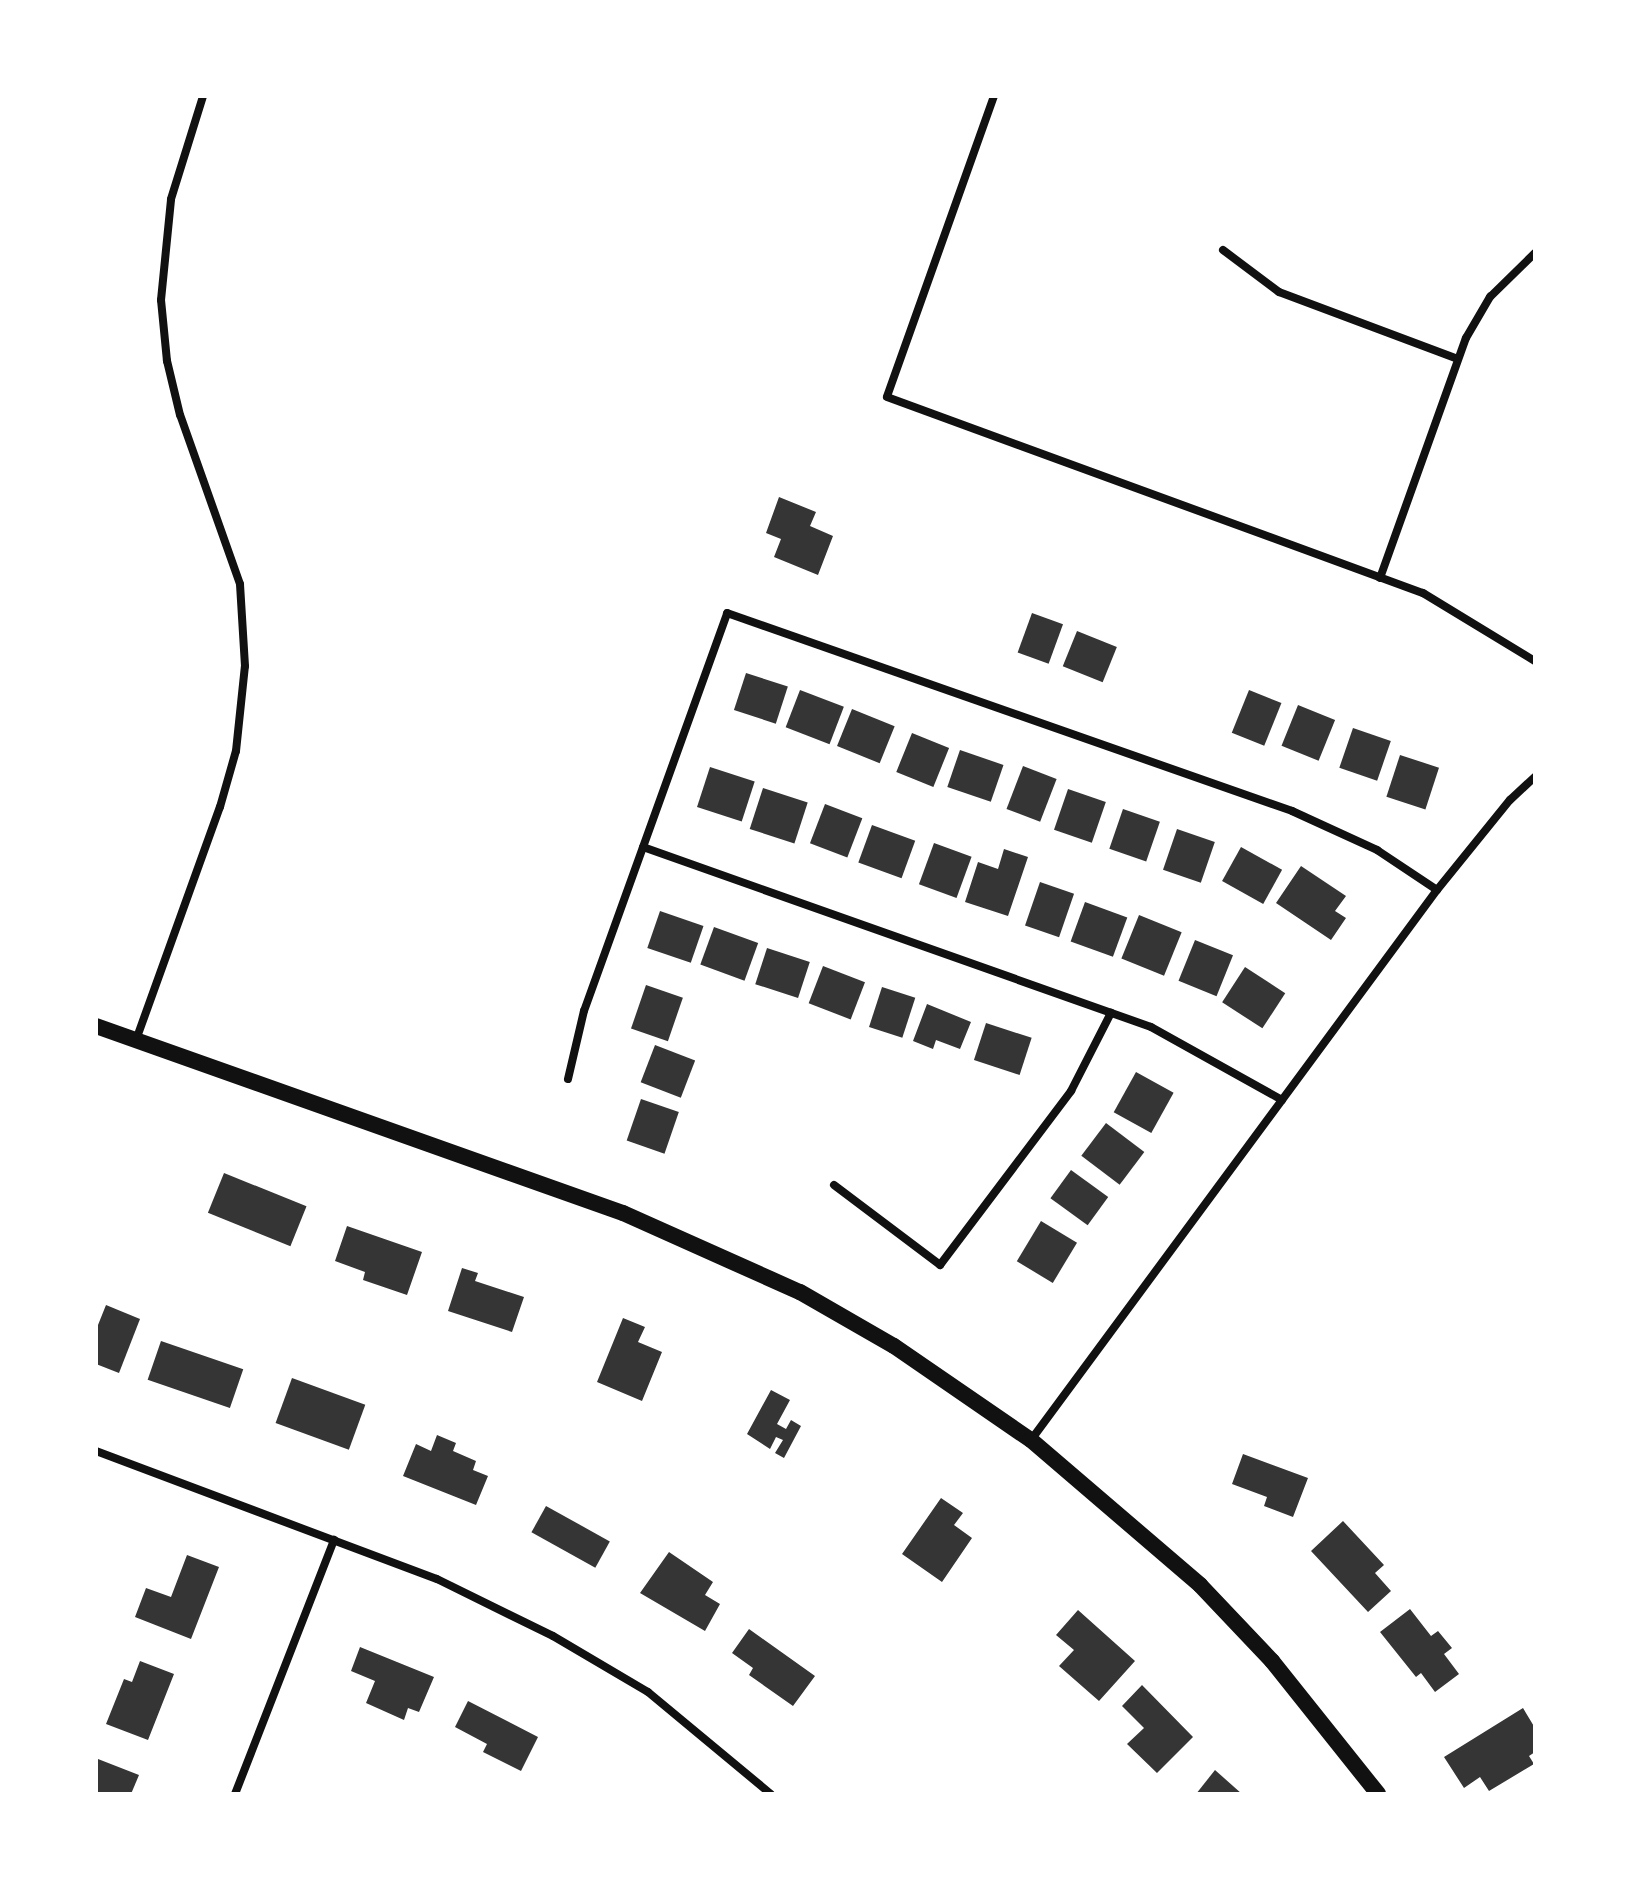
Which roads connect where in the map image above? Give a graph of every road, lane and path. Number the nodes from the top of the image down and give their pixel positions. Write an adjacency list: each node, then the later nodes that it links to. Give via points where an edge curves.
1 (203, 96): 13 (street, via 171,199 161,300 167,361 180,415 240,584 245,666 236,751 220,807)
2 (994, 96): 6 (street, via 887,397)
3 (1223, 250): 5 (street, via 1279,292)
4 (1535, 253): 5 (street, via 1490,297)
5 (1458, 359): 6 (street)
6 (1380, 578): 7 (street, via 1455,609)
7 (1535, 661)
8 (1535, 777): 10 (street)
9 (643, 847): 10 (street, via 727,613 1292,811 1377,850); 11 (street); 14 (street, via 584,1011)
10 (1437, 890): 15 (street)
11 (1111, 1013): 15 (street, via 1196,1049); 16 (street, via 1071,1091 940,1265)
12 (96, 1026): 13 (main road)
13 (136, 1040): 17 (main road, via 623,1213 720,1253 894,1346)
14 (568, 1079)
15 (1282, 1100): 17 (street)
16 (834, 1185)
17 (1031, 1440): 22 (main road, via 1200,1585 1272,1661)
18 (96, 1451): 19 (street)
19 (334, 1540): 20 (street); 21 (street, via 437,1579 553,1636 648,1692)
20 (235, 1794)
21 (771, 1794)
22 (1378, 1794)

